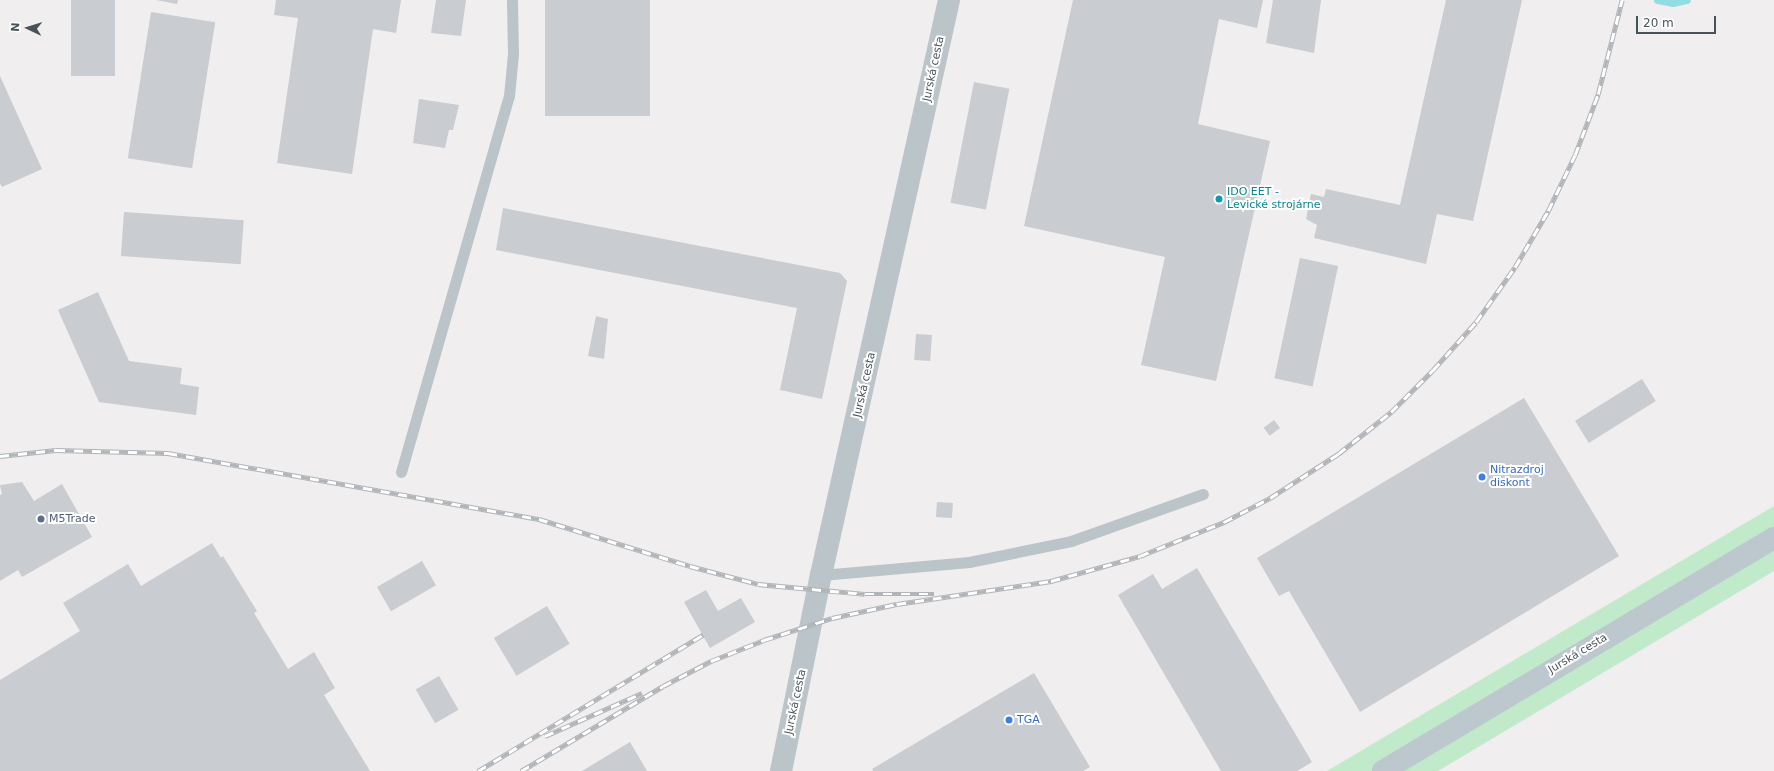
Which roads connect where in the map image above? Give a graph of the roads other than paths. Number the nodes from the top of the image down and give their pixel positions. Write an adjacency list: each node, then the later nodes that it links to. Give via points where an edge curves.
1 (512, 0): 3 (lane, via 513,54 509,96)
2 (949, 0): 6 (street, Jurská cesta)
3 (401, 472)
4 (1203, 494): 6 (lane, via 1070,542 969,562)
5 (1774, 538): 8 (street, Jurská cesta)
6 (821, 575): 7 (street, Jurská cesta)
7 (781, 771)
8 (1382, 771)

